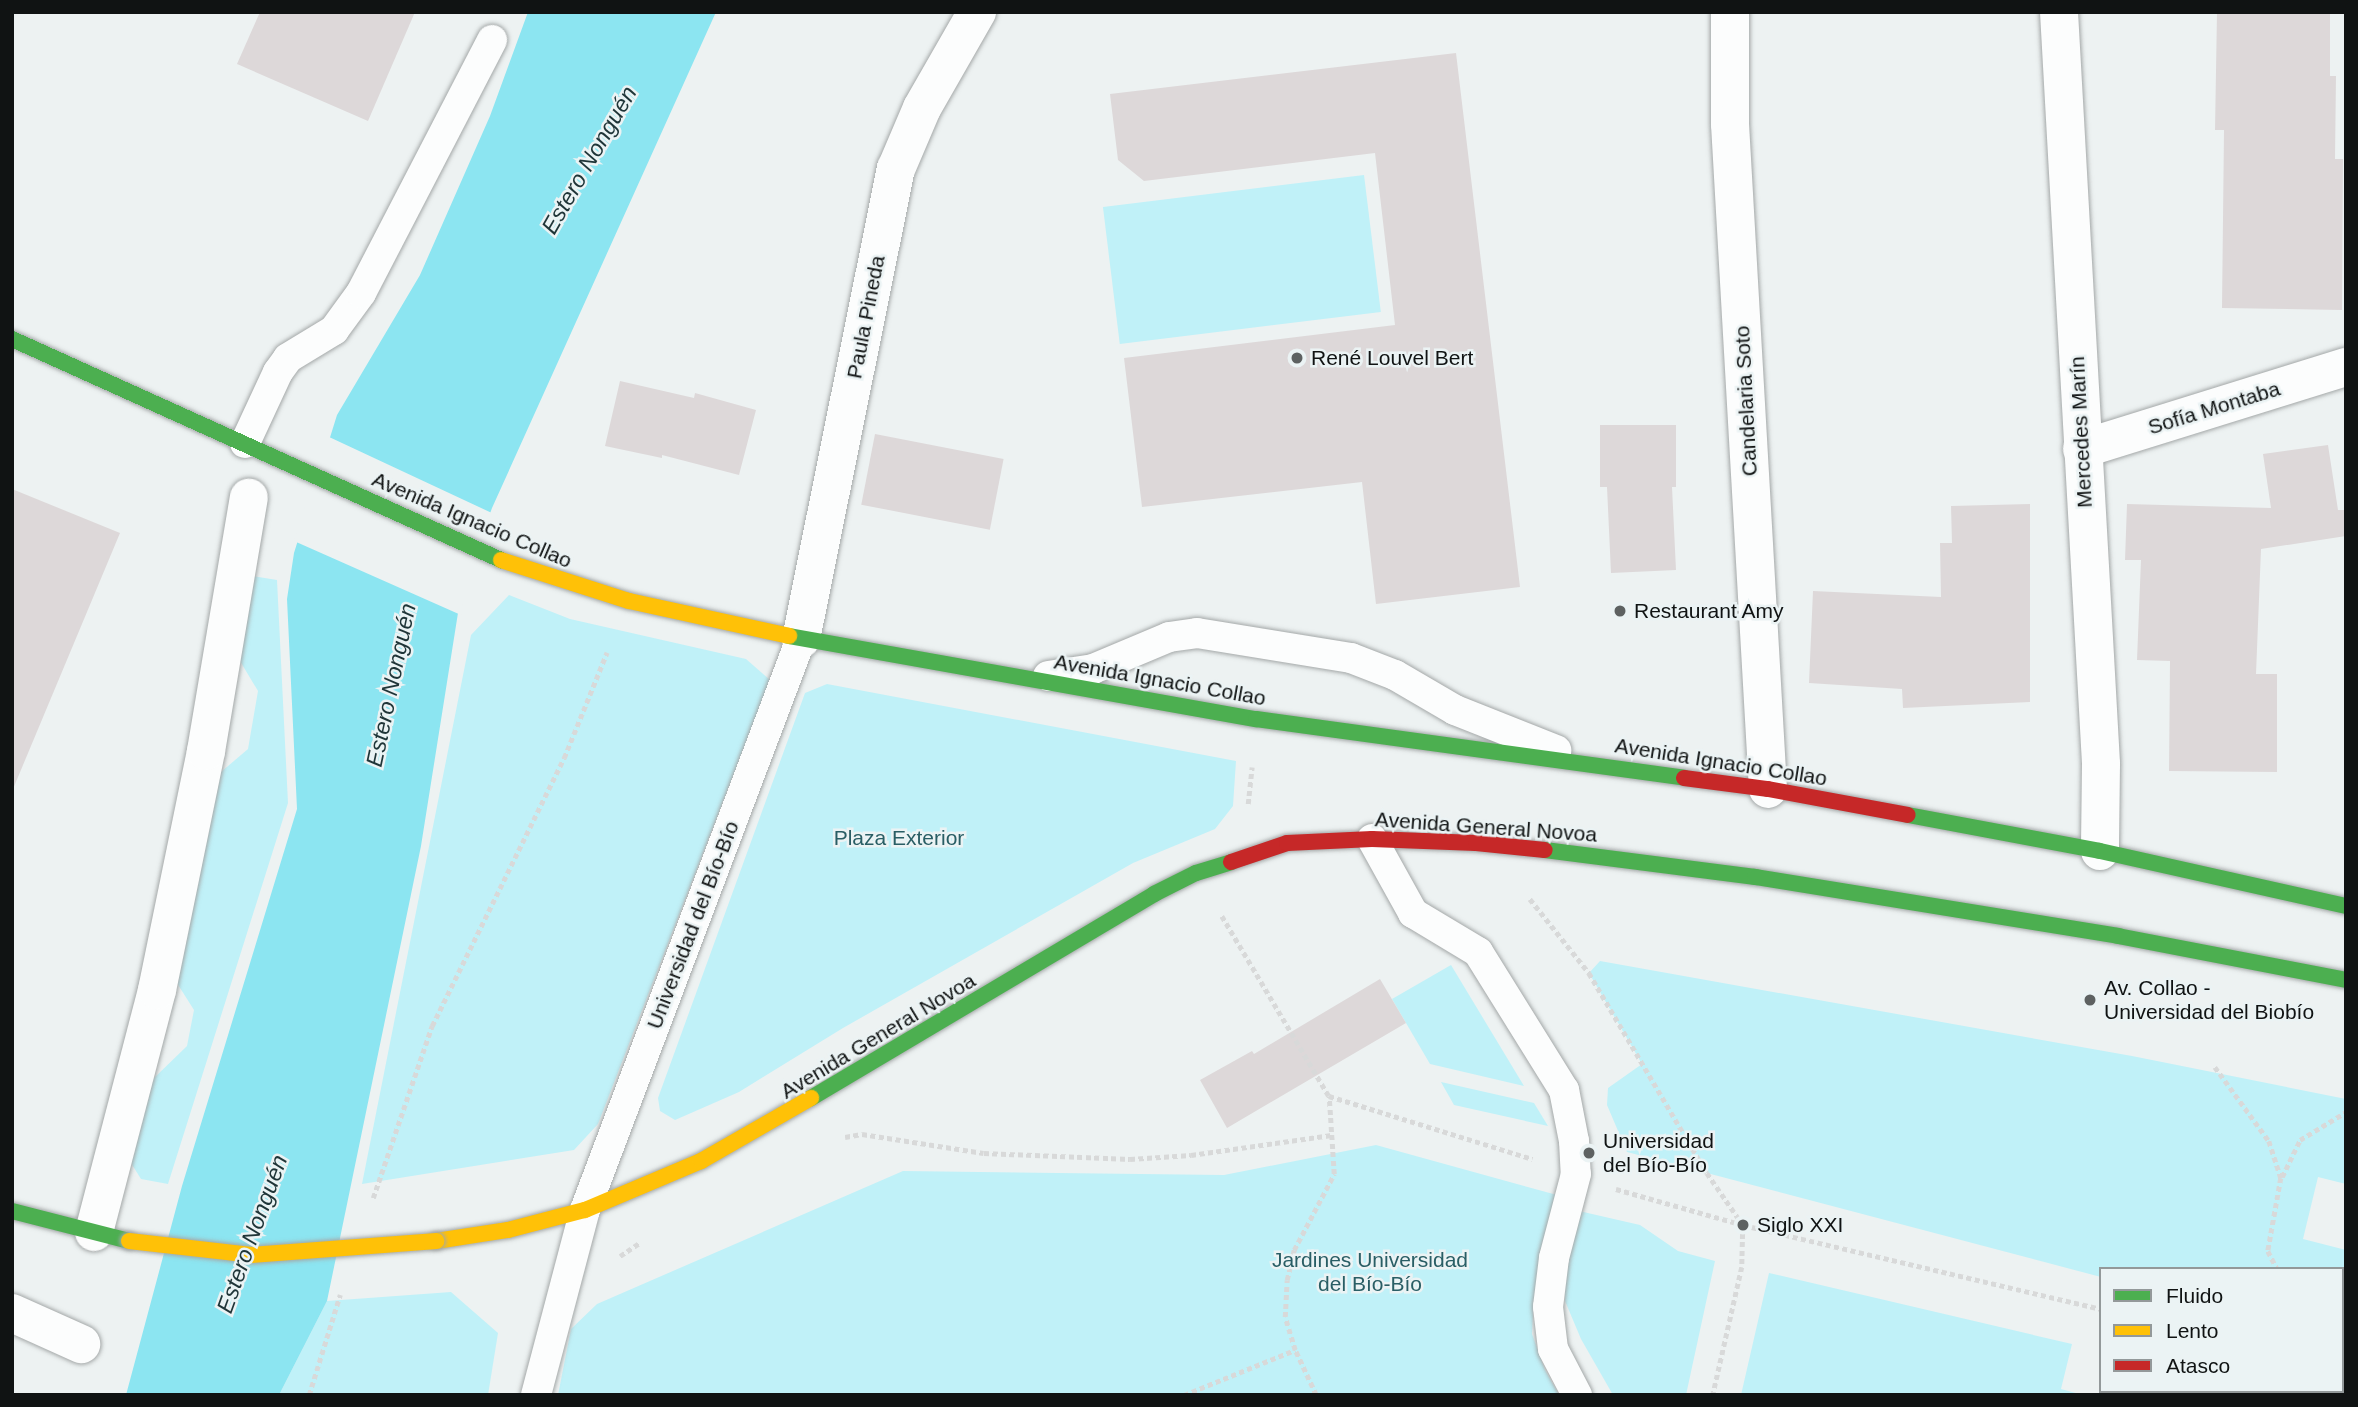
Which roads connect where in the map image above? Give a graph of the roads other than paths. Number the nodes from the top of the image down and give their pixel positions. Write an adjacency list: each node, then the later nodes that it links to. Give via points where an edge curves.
1 (977, 12): 10 (street, Paula Pineda, via 922,108 896,169)
2 (1730, 12): 13 (street, Candelaria Soto, via 1730,124)
3 (2059, 12): 8 (street, Mercedes Marín)
4 (492, 40): 7 (lane, via 361,293 334,330 288,358)
5 (12, 340): 7 (main road, Avenida Ignacio Collao)
6 (2346, 367): 8 (street, Sofía Montaba)
7 (245, 443): 10 (main road, Avenida Ignacio Collao, via 501,560 629,601)
8 (2082, 449): 15 (street, Mercedes Marín, via 2101,764)
9 (249, 498): 20 (street, via 206,751)
10 (802, 639): 11 (main road, Avenida Ignacio Collao); 19 (lane, Universidad del Bío-Bío)
11 (1023, 678): 12 (main road, Avenida Ignacio Collao, via 1256,719); 12 (lane, via 1093,669 1169,637 1197,633 1351,658 1395,675 1455,710)
12 (1586, 762): 13 (main road, Avenida Ignacio Collao)
13 (1768, 789): 15 (main road, Avenida Ignacio Collao)
14 (1372, 839): 17 (main road, Avenida General Novoa, via 1476,843 1755,877 2119,936); 19 (main road, Avenida General Novoa, via 1287,843 1196,873 701,1161); 24 (lane, via 1413,913 1478,952 1564,1090 1576,1174 1554,1258 1548,1307 1553,1349)
15 (2100, 852): 16 (main road, Avenida Ignacio Collao)
16 (2346, 906)
17 (2346, 980)
18 (12, 1210): 20 (main road, Avenida General Novoa)
19 (586, 1210): 20 (main road, Avenida General Novoa, bridge, via 508,1230 436,1241 251,1255); 23 (lane, Universidad del Bío-Bío)
20 (112, 1237)
21 (12, 1313): 22 (street)
22 (81, 1345)
23 (536, 1395)
24 (1577, 1395)

